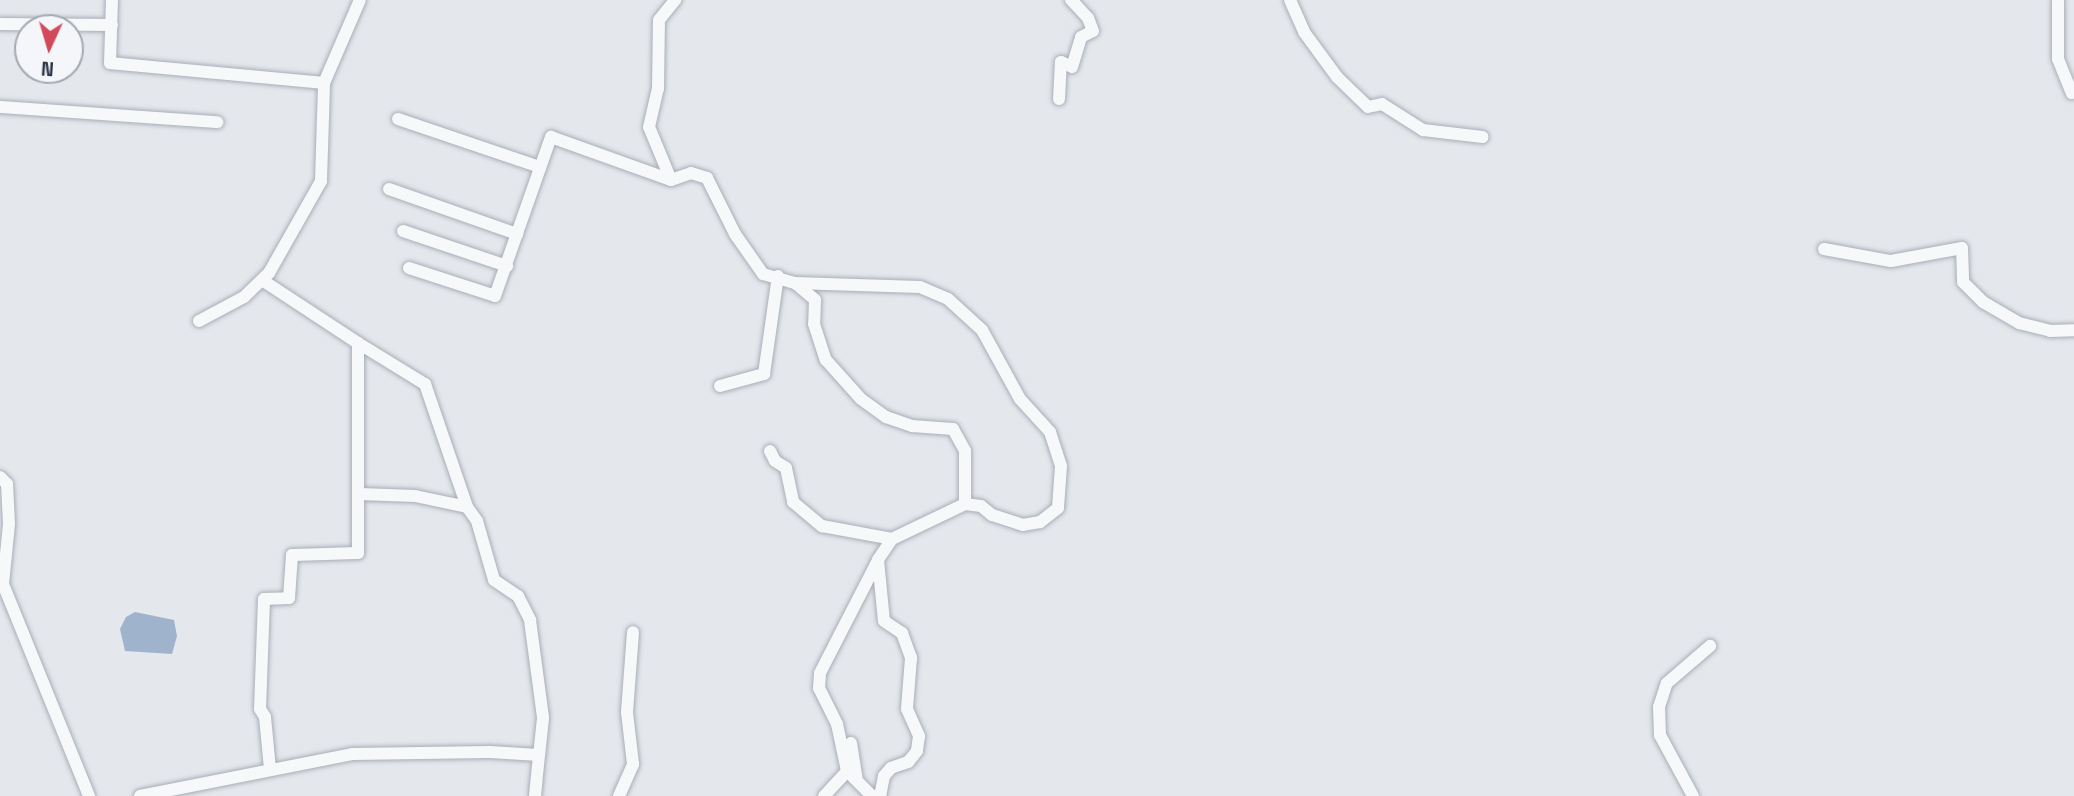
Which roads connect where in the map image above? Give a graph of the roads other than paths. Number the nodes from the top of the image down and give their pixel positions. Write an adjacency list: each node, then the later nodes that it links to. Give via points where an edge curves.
1 (112, 0): 8 (street)
2 (360, 0): 9 (street)
3 (675, 0): 17 (street, via 659,20 658,89 649,127)
4 (1072, 0): 11 (street, via 1088,18 1093,32 1081,37 1072,67 1061,62)
5 (1290, 0): 15 (street, via 1304,32 1337,77 1368,107 1382,104 1423,130)
6 (2058, 0): 10 (street, via 2058,59)
7 (0, 24): 8 (street)
8 (112, 25): 9 (street, via 110,63)
9 (324, 83): 25 (street, via 321,181)
10 (2072, 93)
11 (1059, 99)
12 (0, 107): 14 (street)
13 (398, 119): 16 (street)
14 (217, 122)
15 (1483, 137)
16 (540, 167): 17 (street, via 551,136); 20 (street)
17 (671, 180): 24 (street, via 691,173 707,178 763,274)
18 (389, 189): 20 (street)
19 (403, 231): 22 (street)
20 (517, 234): 22 (street)
21 (1824, 250): 28 (street, via 1891,261 1962,247 1963,282 1983,302 2019,323 2049,331)
22 (507, 266): 23 (street, via 492,297)
23 (409, 268)
24 (778, 276): 26 (street); 30 (street, via 764,374)
25 (262, 280): 27 (street, via 244,297); 29 (street)
26 (795, 283): 34 (street, via 815,300 814,324 826,360 861,399 887,417 912,426 953,429 965,451); 34 (street, via 920,287 948,299 982,330 1020,400 1050,432 1061,466 1058,508 1040,522 1023,525 992,515 981,506)
27 (199, 321)
28 (2074, 330)
29 (358, 343): 33 (street); 35 (street, via 425,384)
30 (720, 386)
31 (770, 451): 36 (street, via 786,468 793,502 822,526)
32 (0, 477): 45 (street, via 7,484 9,524 3,584)
33 (360, 494): 35 (street, via 415,496); 42 (street, via 356,556 292,555 289,598 264,599 260,709)
34 (965, 504): 36 (street)
35 (467, 507): 41 (street, via 477,521 494,580 517,596 530,620 543,718)
36 (892, 539): 37 (street)
37 (878, 560): 43 (street, via 820,673 819,688 837,724); 51 (street, via 884,621 902,633 911,658 907,709 919,736 917,751 908,762 884,776)
38 (634, 632): 48 (street, via 627,712 633,764)
39 (1710, 646): 52 (street, via 1667,683 1659,706 1660,735)
40 (851, 743): 44 (street)
41 (539, 755): 42 (street, via 352,754); 47 (street)
42 (270, 769): 46 (street)
43 (847, 771): 44 (street); 49 (street)
44 (860, 787): 50 (street)
45 (89, 796)
46 (140, 796)
47 (536, 796)
48 (619, 796)
49 (824, 796)
50 (872, 796)
51 (880, 796)
52 (1693, 796)

